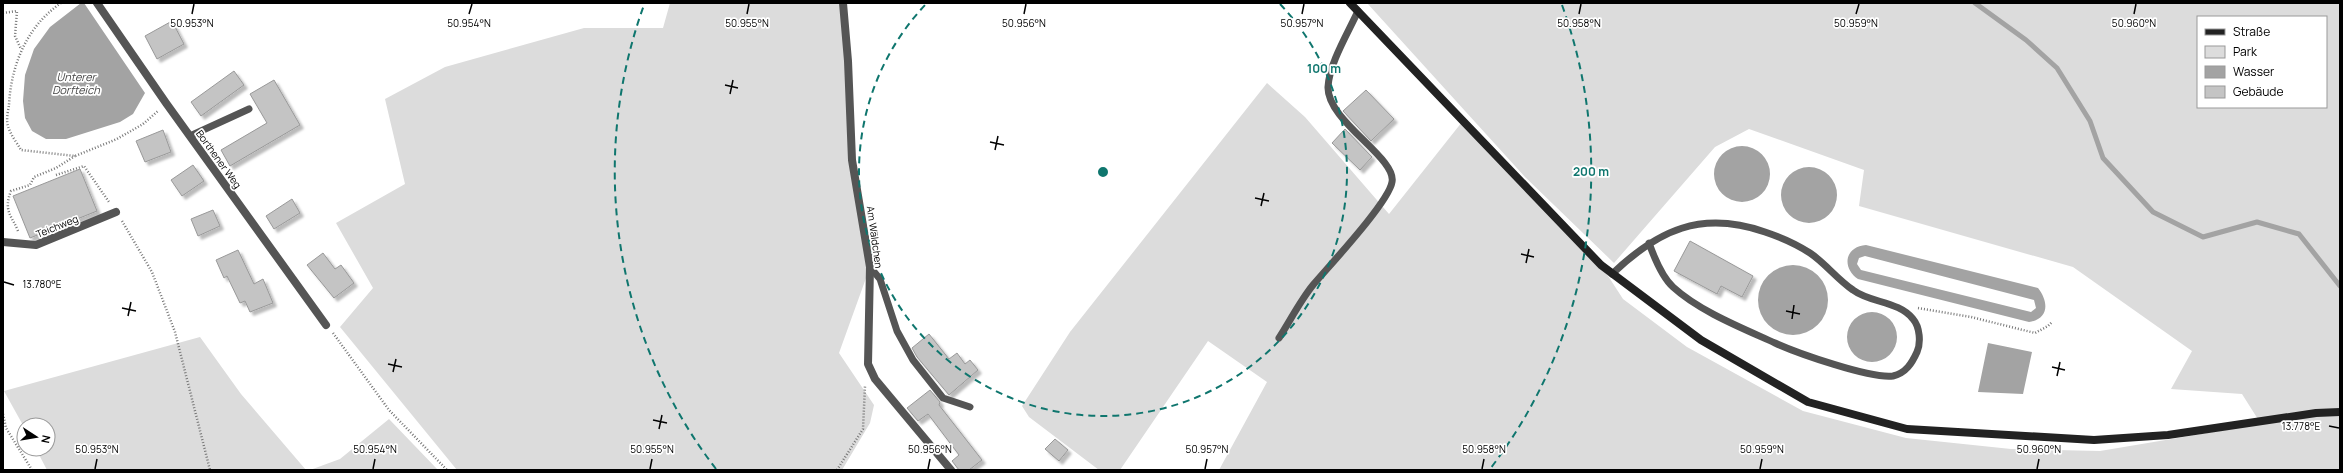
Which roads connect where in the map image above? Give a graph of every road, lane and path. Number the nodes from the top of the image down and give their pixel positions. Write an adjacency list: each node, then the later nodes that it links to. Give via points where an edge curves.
1 (61, 3): 7 (path, via 40,21)
2 (98, 3): 8 (street, Borthener Weg)
3 (843, 3): 17 (street, Am Wäldchen, via 852,160)
4 (1350, 3): 5 (main road)
5 (1358, 11): 18 (main road, via 1462,122); 22 (lane, via 1336,59 1328,88 1342,118 1384,163 1393,176 1392,183 1388,193 1369,218 1312,286)
6 (3, 13): 7 (path, via 17,11 15,36)
7 (21, 50): 11 (path, via 9,94 7,126 21,150)
8 (166, 103): 10 (street, Borthener Weg); 11 (path, via 143,124 117,139)
9 (249, 109): 10 (lane)
10 (190, 136): 21 (street, Borthener Weg)
11 (75, 156): 16 (path, via 56,168 34,177 30,185 11,191 8,197 9,216 15,224)
12 (56, 175): 13 (path, via 84,166)
13 (116, 212): 16 (street, Teichweg, via 49,241 36,245); 28 (path, via 152,272 175,332)
14 (3, 242): 16 (street, Teichweg)
15 (1649, 243): 18 (lane, via 1636,251); 19 (lane, via 1684,227 1716,222 1748,226 1810,253 1853,290); 19 (lane, via 1653,256 1672,286 1715,315 1791,350 1876,376 1895,376 1911,366 1919,348 1919,331 1913,318)
16 (22, 245)
17 (870, 267): 24 (lane, via 880,279 897,331 913,360 943,398); 31 (street, Am Wäldchen, via 868,364 875,379)
18 (1612, 274): 25 (main road, via 1701,340 1808,402 1907,429 2094,440 2168,435 2316,413)
19 (1897, 308): 20 (path, via 1941,312 2035,333)
20 (2052, 322)
21 (326, 325): 29 (path, via 390,410)
22 (1279, 338)
23 (870, 387): 30 (path, via 865,382 862,429)
24 (970, 407)
25 (2340, 412)
26 (3, 414): 27 (path, via 6,428)
27 (32, 470)
28 (210, 470)
29 (447, 470)
30 (837, 470)
31 (951, 470)

